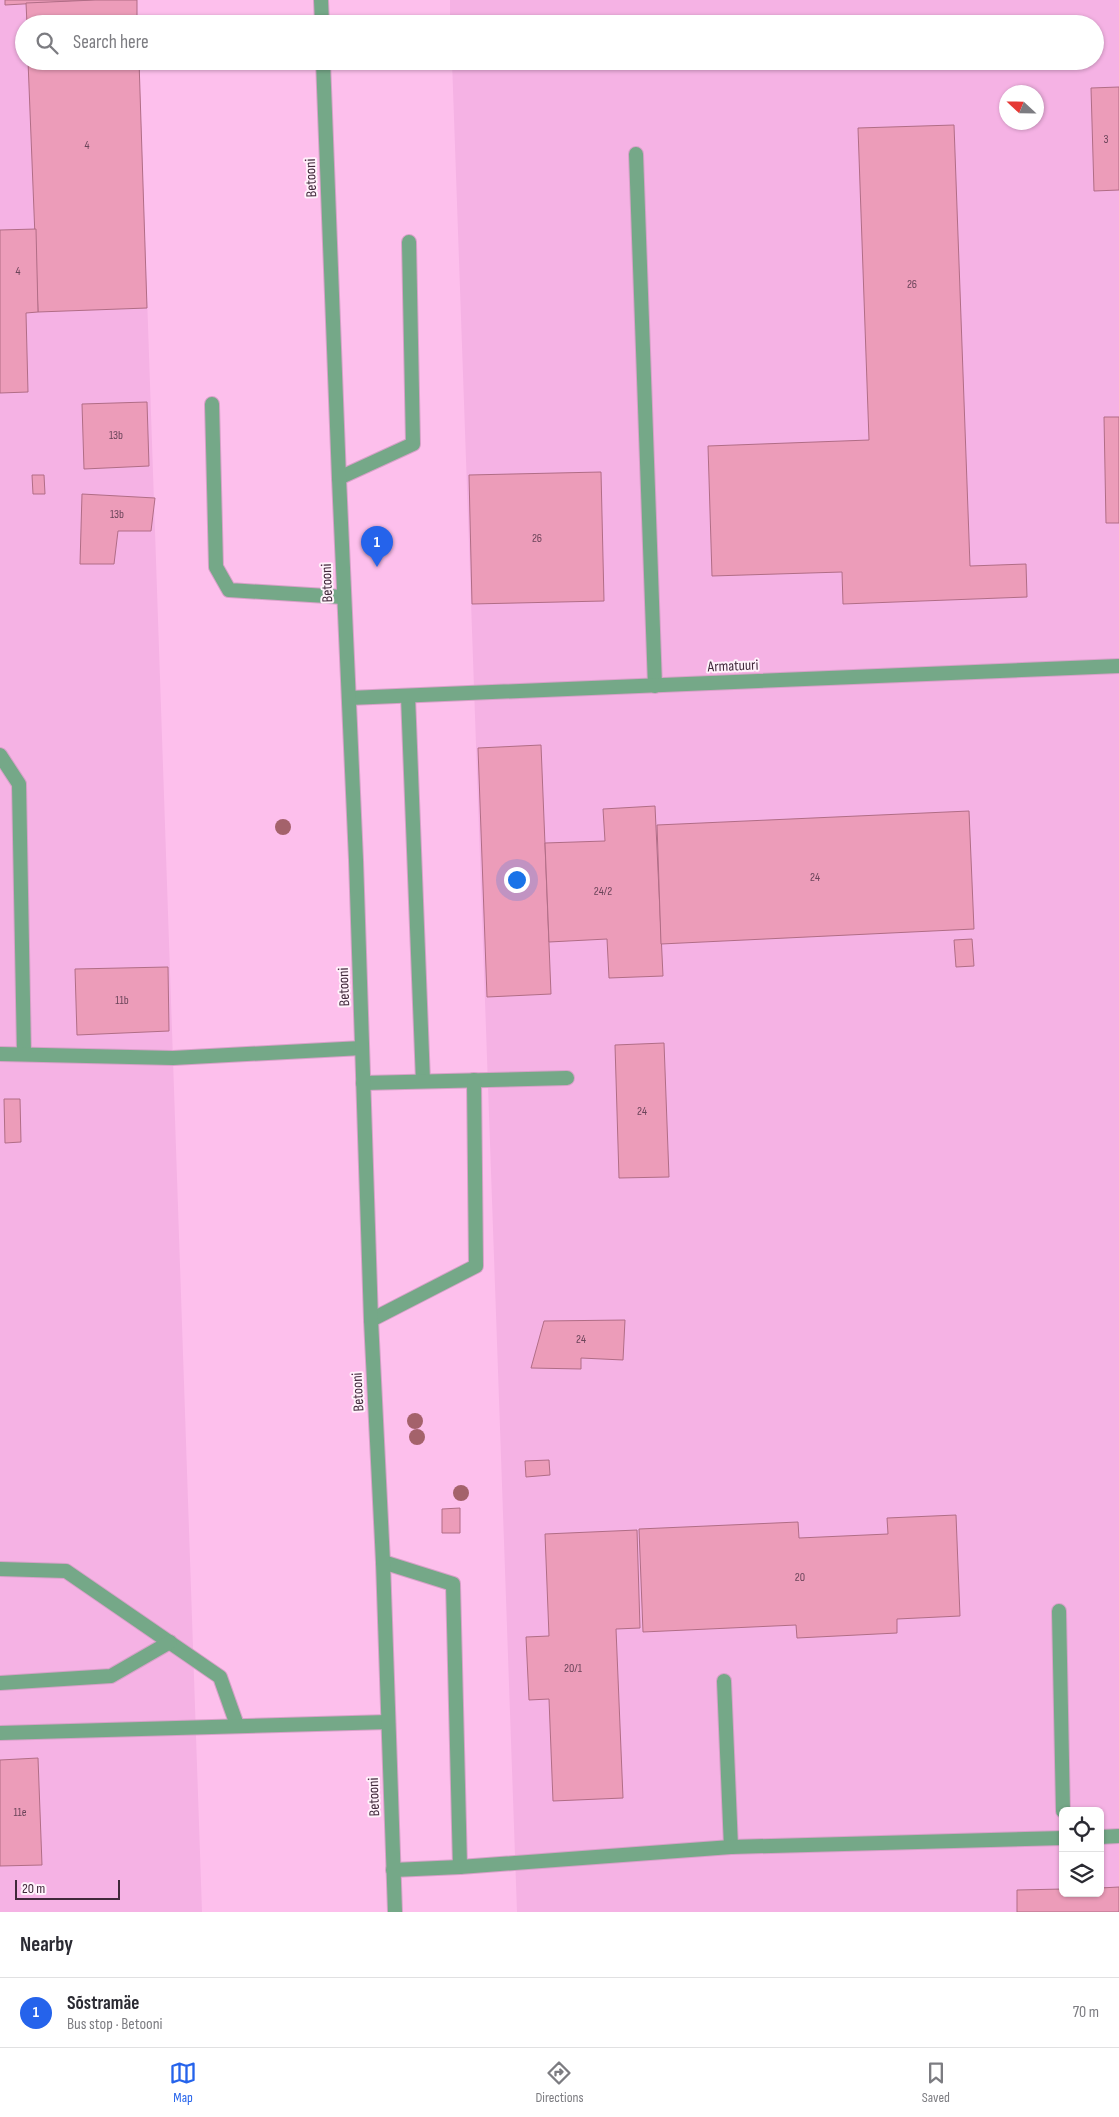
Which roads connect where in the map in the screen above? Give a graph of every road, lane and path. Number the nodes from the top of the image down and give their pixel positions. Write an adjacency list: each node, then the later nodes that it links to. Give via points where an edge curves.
1 (321, 0): 2 (street)
2 (322, 15)
3 (323, 70): 7 (street, Betooni)
4 (636, 154): 10 (street)
5 (409, 242): 7 (street, via 413,444)
6 (212, 404): 8 (street, via 216,567 228,590)
7 (339, 478): 8 (street, Betooni)
8 (344, 597): 12 (street, Betooni)
9 (1119, 666): 10 (street, Armatuuri)
10 (655, 686): 11 (street, Armatuuri)
11 (408, 696): 12 (street, Armatuuri); 19 (street)
12 (349, 698): 14 (street, Betooni)
13 (0, 755): 16 (street, via 19,784)
14 (362, 1048): 16 (street, via 172,1058); 20 (street, Betooni)
15 (0, 1054): 16 (street)
16 (24, 1054)
17 (567, 1078): 18 (street)
18 (474, 1080): 19 (street); 21 (street, via 476,1266)
19 (423, 1081): 20 (street)
20 (363, 1083): 21 (street, Betooni)
21 (371, 1320): 22 (street, Betooni)
22 (383, 1562): 28 (street, Betooni); 36 (street, via 453,1584)
23 (0, 1569): 25 (street, via 66,1571)
24 (1059, 1611): 31 (street)
25 (170, 1642): 27 (street, via 111,1676); 29 (street, via 220,1677)
26 (724, 1681): 35 (street)
27 (0, 1683)
28 (388, 1722): 29 (street); 37 (street, Betooni)
29 (237, 1726): 30 (street)
30 (0, 1733)
31 (1063, 1807)
32 (1119, 1836): 33 (street)
33 (1104, 1837)
34 (1059, 1838): 35 (street)
35 (731, 1847): 36 (street)
36 (460, 1868): 37 (street)
37 (393, 1870): 38 (street, Betooni)
38 (394, 1912)

